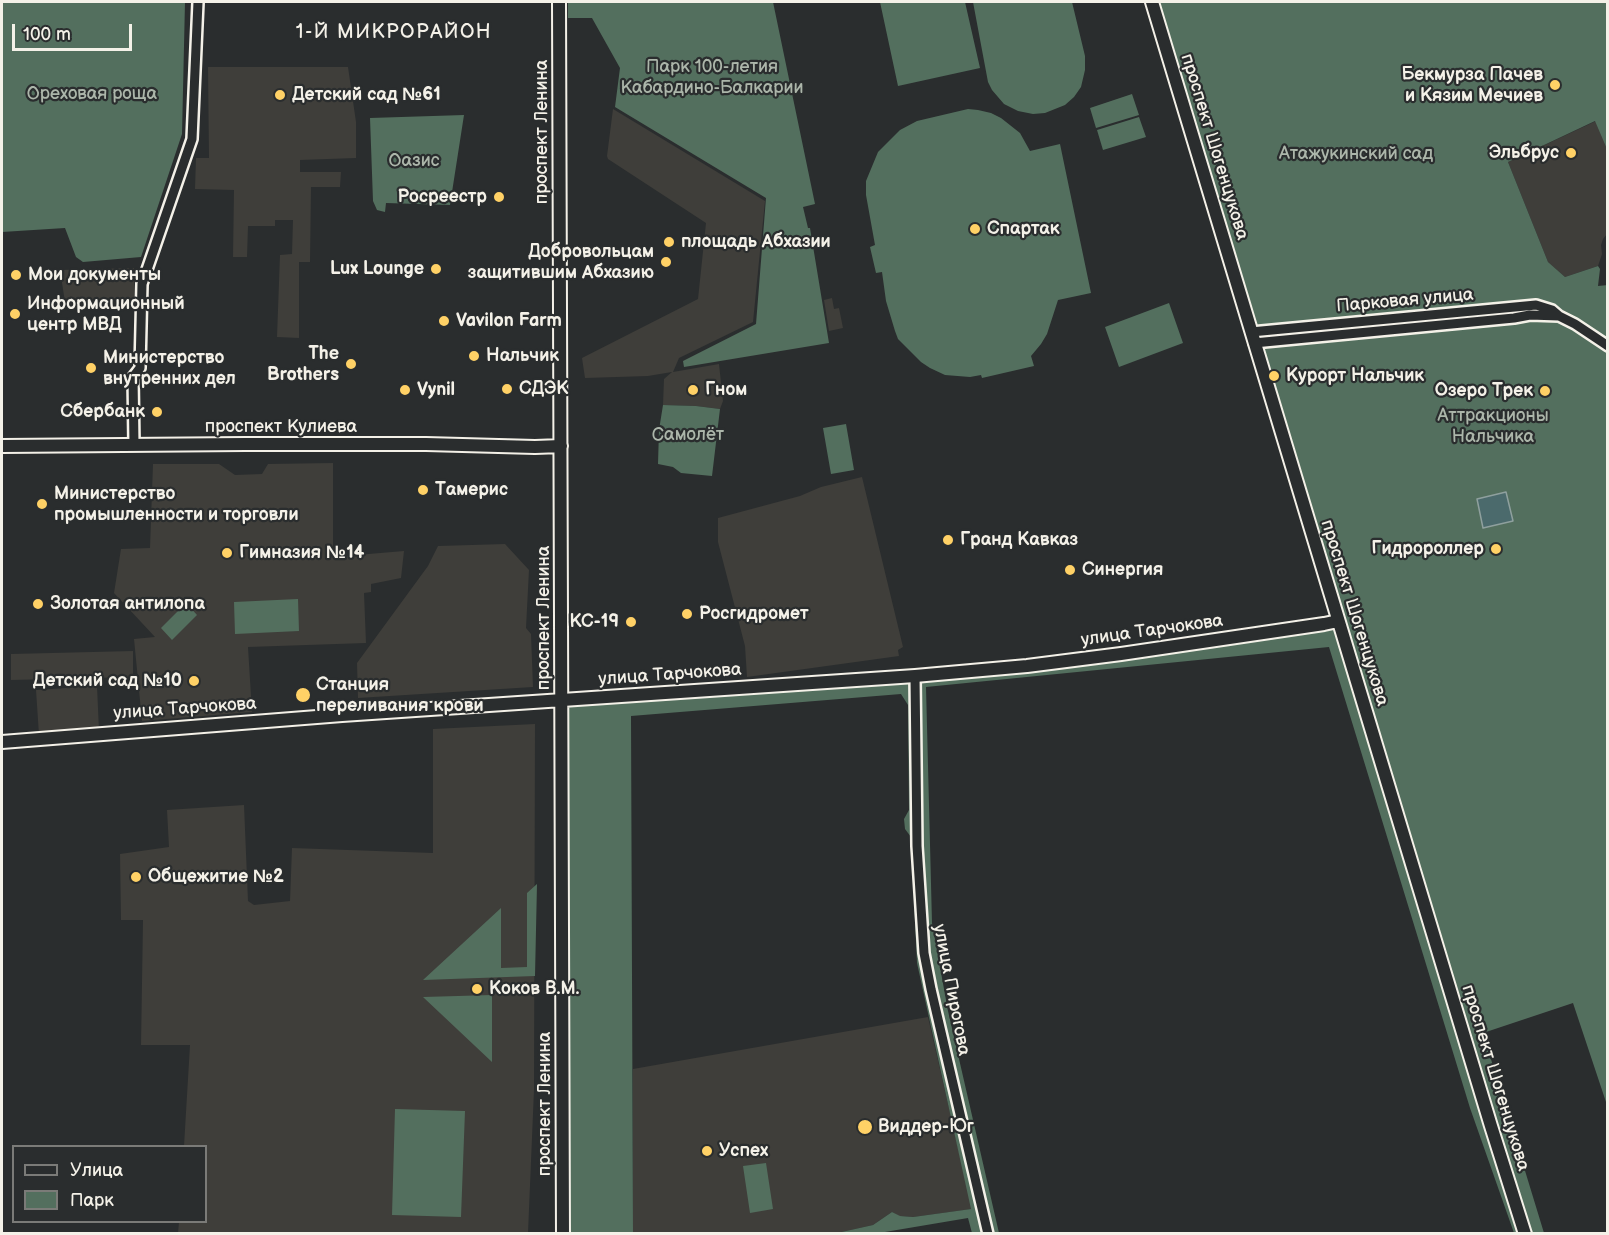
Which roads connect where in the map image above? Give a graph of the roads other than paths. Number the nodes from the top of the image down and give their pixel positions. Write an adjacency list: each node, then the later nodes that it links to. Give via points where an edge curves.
1 (198, 2): 7 (street, via 192,139 142,284 140,368 133,377)
2 (559, 2): 8 (street, проспект Ленина)
3 (1152, 2): 4 (street, проспект Шогенцукова)
4 (1252, 338): 5 (street, Парковая улица, via 1536,305 1552,310); 9 (street, проспект Шогенцукова)
5 (1608, 346)
6 (2, 446): 7 (street, проспект Кулиева)
7 (134, 446): 8 (street, проспект Кулиева)
8 (561, 446): 11 (street, проспект Ленина)
9 (1338, 621): 10 (street, улица Тарчокова, via 1028,666); 15 (street, проспект Шогенцукова)
10 (915, 676): 11 (street, улица Тарчокова); 14 (street, улица Пирогова, via 917,846 924,953)
11 (562, 700): 12 (street, улица Тарчокова); 13 (street, проспект Ленина)
12 (2, 742)
13 (563, 1233)
14 (988, 1233)
15 (1525, 1233)

